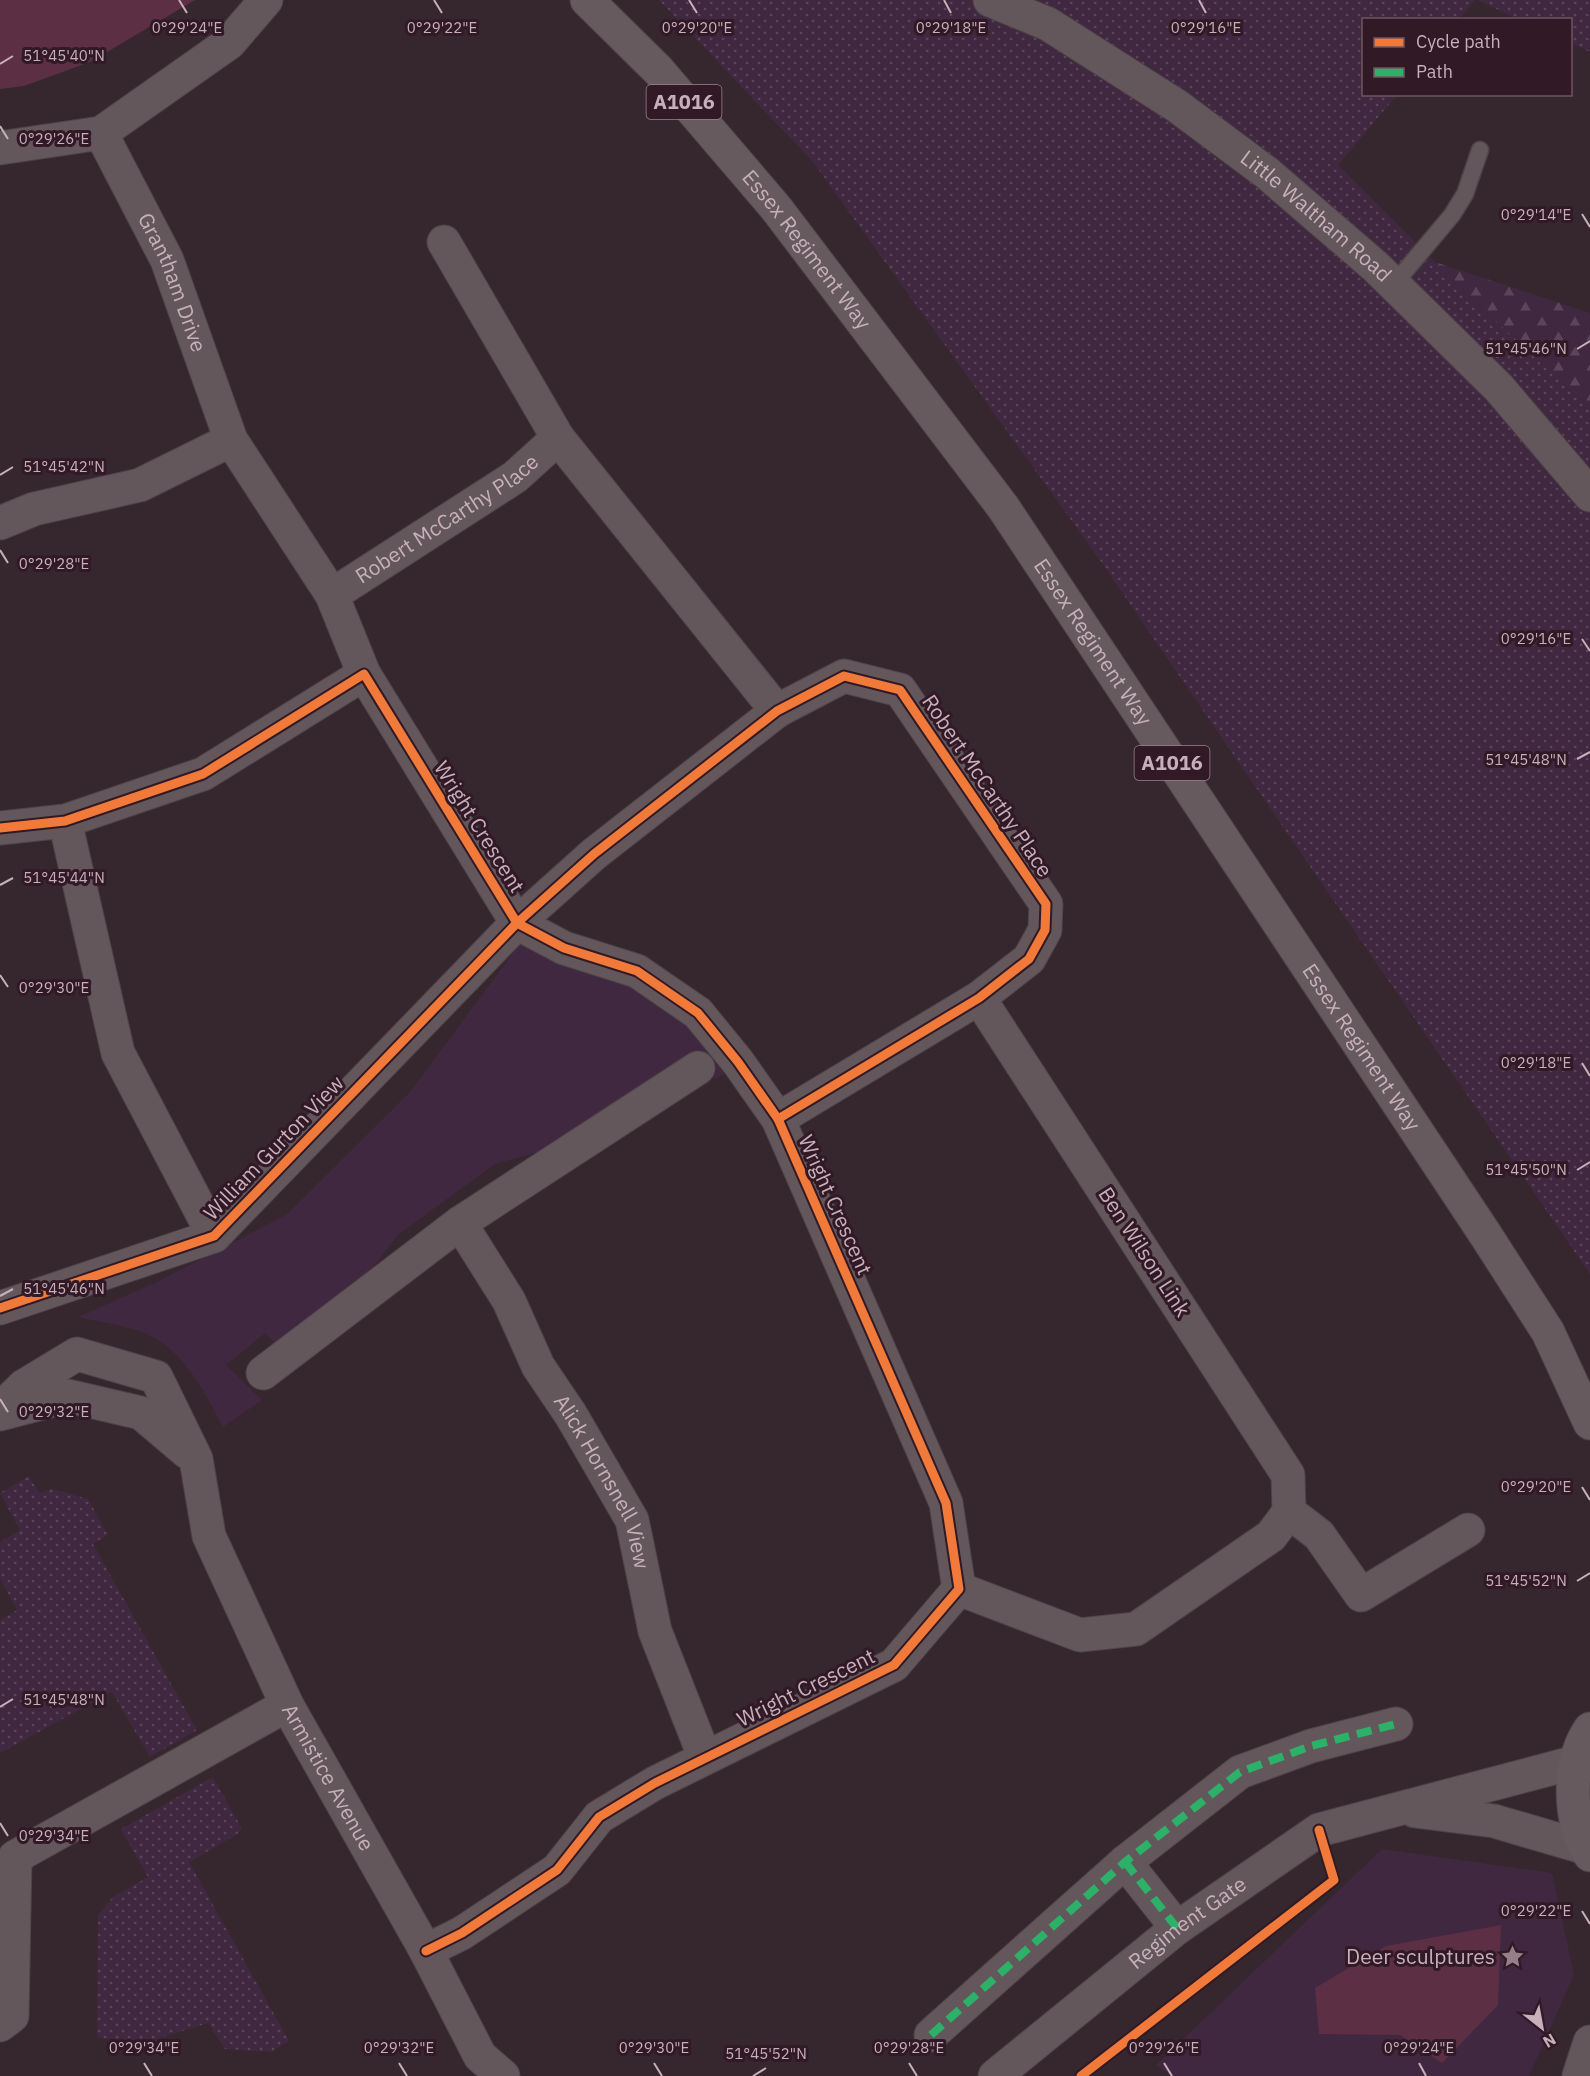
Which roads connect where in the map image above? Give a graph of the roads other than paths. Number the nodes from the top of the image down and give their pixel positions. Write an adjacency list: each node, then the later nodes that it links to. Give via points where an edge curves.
1 (266, 0): 4 (street, via 228,43)
2 (587, 0): 28 (main road, Essex Regiment Way / A1016, via 658,70 776,208 1003,507 1548,1332)
3 (990, 0): 8 (street, Little Waltham Road, via 1048,24 1177,106 1267,173)
4 (100, 133): 5 (street); 10 (street, Grantham Drive, via 167,260)
5 (0, 148)
6 (1480, 150): 8 (lane, via 1465,194 1452,215)
7 (444, 242): 9 (street, Robert McCarthy Place)
8 (1394, 284): 11 (street, Little Waltham Road, via 1499,388)
9 (558, 438): 13 (street, Robert McCarthy Place, via 515,477); 15 (street, Robert McCarthy Place)
10 (231, 440): 12 (street, via 140,486 34,509); 13 (street, Grantham Drive)
11 (1590, 495)
12 (0, 522)
13 (332, 595): 14 (street, Grantham Drive)
14 (363, 674): 16 (street, via 203,774); 18 (street, Wright Crescent)
15 (777, 711): 18 (street, Robert McCarthy Place, via 594,854); 19 (street, Robert McCarthy Place, via 844,676 900,690 1046,904 1045,930 1029,959)
16 (65, 821): 17 (street); 23 (street, William Gurton View, via 118,1053)
17 (0, 828)
18 (517, 923): 21 (street, Wright Crescent, via 564,948 637,971 698,1013); 23 (street, William Gurton View)
19 (980, 998): 21 (street, Robert McCarthy Place); 30 (street, Ben Wilson Link, via 1288,1475)
20 (698, 1068): 22 (street)
21 (778, 1119): 32 (street, Wright Crescent, via 946,1503)
22 (460, 1223): 25 (street); 36 (street, Alick Hornsnell View, via 509,1301 538,1366 572,1415 633,1520 655,1631)
23 (214, 1236): 24 (street, William Gurton View)
24 (0, 1308)
25 (263, 1373)
26 (0, 1409): 29 (street, Armistice Avenue, via 24,1386 77,1354 156,1377)
27 (0, 1414): 29 (street, via 68,1396 141,1413)
28 (1590, 1423)
29 (196, 1459): 33 (street, Armistice Avenue, via 209,1536)
30 (1289, 1512): 31 (street, via 1319,1535 1361,1595); 32 (street, via 1270,1536 1136,1629 1080,1635)
31 (1467, 1530)
32 (959, 1589): 36 (street, Wright Crescent, via 894,1665)
33 (287, 1705): 40 (street); 43 (street, Armistice Avenue)
34 (1396, 1724): 41 (street, via 1311,1746 1240,1772)
35 (1590, 1729): 37 (main road)
36 (705, 1758): 43 (street, Wright Crescent, via 599,1816 557,1870 462,1933)
37 (1576, 1762): 38 (street, Regiment Gate); 39 (main road, via 1573,1806)
38 (1402, 1809): 39 (street, Regiment Gate, via 1494,1821); 42 (street, Regiment Gate, via 1319,1830)
39 (1588, 1851)
40 (8, 1861): 44 (street, via 12,2016)
41 (1125, 1862): 42 (street); 45 (street)
42 (1177, 1928): 48 (street, Regiment Gate)
43 (426, 1951): 47 (street, Armistice Avenue, via 480,2056)
44 (0, 2025)
45 (931, 2035)
46 (1590, 2042): 49 (street)
47 (503, 2076)
48 (995, 2076)
49 (1579, 2076)

